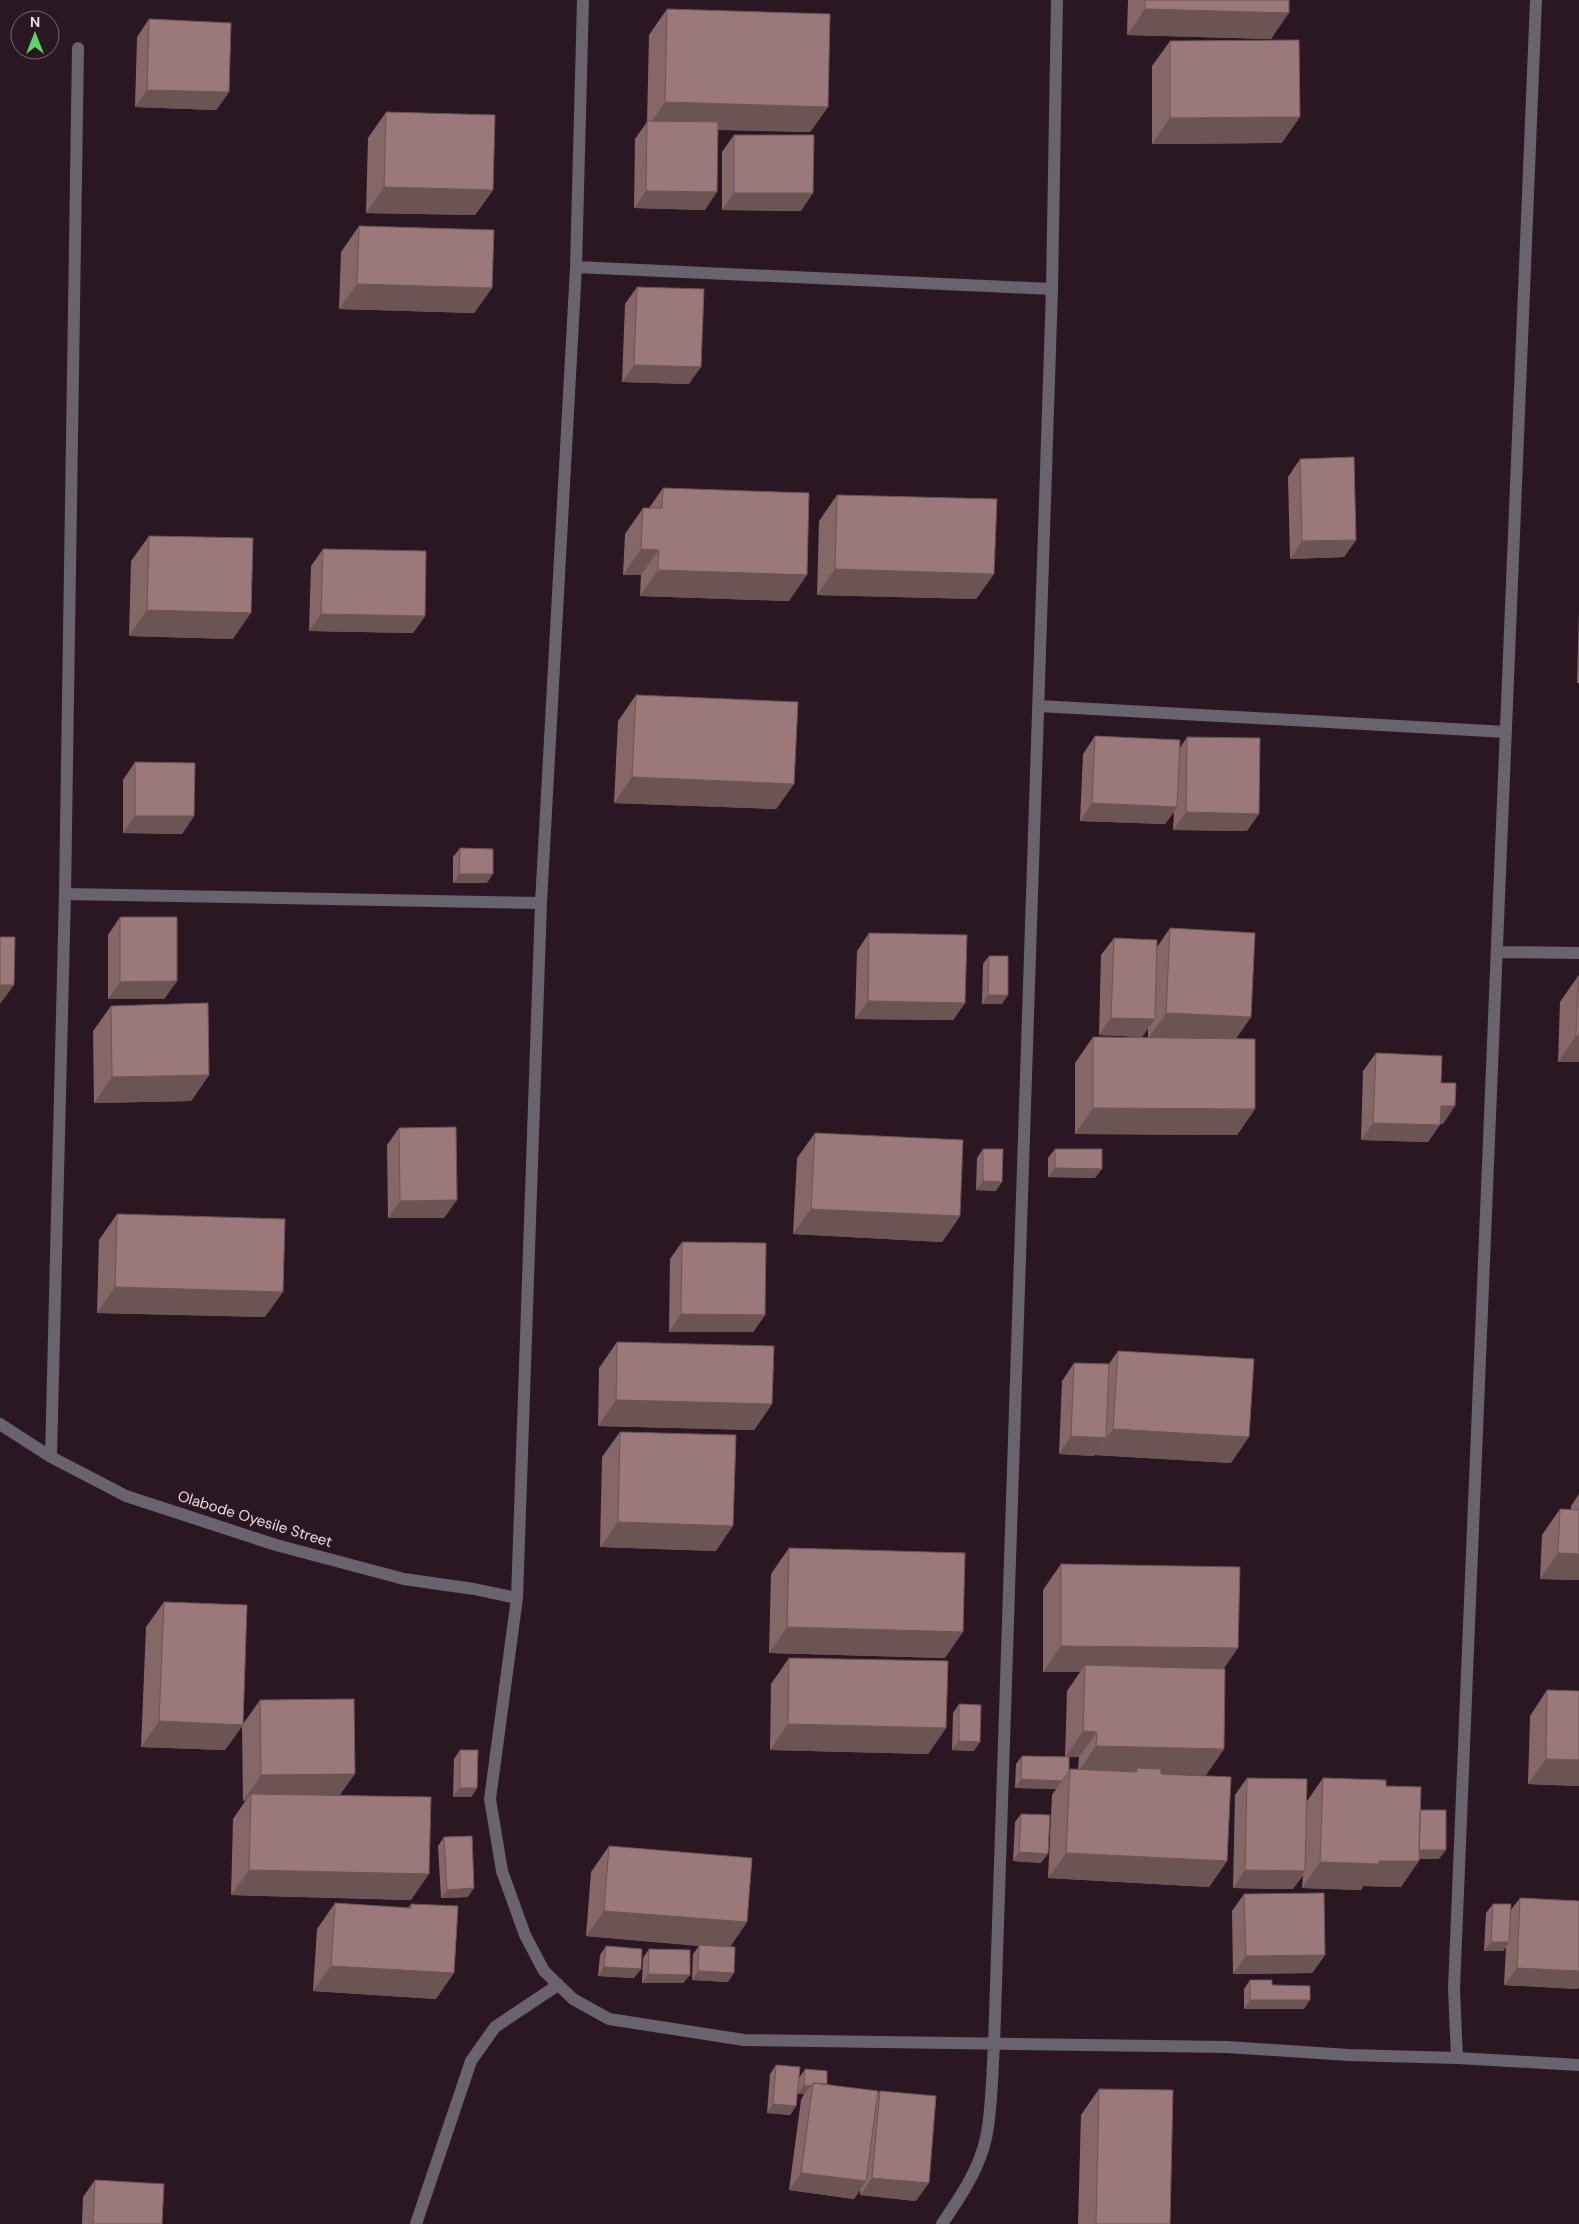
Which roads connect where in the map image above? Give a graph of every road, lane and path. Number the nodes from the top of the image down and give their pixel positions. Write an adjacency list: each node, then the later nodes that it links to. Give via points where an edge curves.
1 (583, 0): 5 (street)
2 (1057, 0): 6 (street)
3 (1536, 0): 8 (street)
4 (78, 48): 9 (street)
5 (576, 267): 6 (street); 10 (street)
6 (1052, 289): 7 (street)
7 (1039, 706): 8 (street); 17 (street)
8 (1506, 732): 11 (street)
9 (65, 894): 10 (street); 14 (street)
10 (541, 903): 15 (street)
11 (1497, 952): 12 (street); 18 (street, via 1454,1989)
12 (1579, 953)
13 (0, 1424): 14 (street, Olabode Oyesile Street)
14 (51, 1457): 15 (street, Olabode Oyesile Street, via 126,1496 276,1545 404,1579)
15 (517, 1598): 16 (street, via 490,1799 502,1871 525,1935 544,1971)
16 (558, 1985): 17 (street, via 572,1999 609,2019 744,2040); 20 (street, via 495,2027 471,2061)
17 (994, 2045): 18 (street, via 1227,2047); 21 (street, via 986,2137 976,2169)
18 (1457, 2058): 19 (street)
19 (1579, 2065)
20 (416, 2224)
21 (942, 2224)

